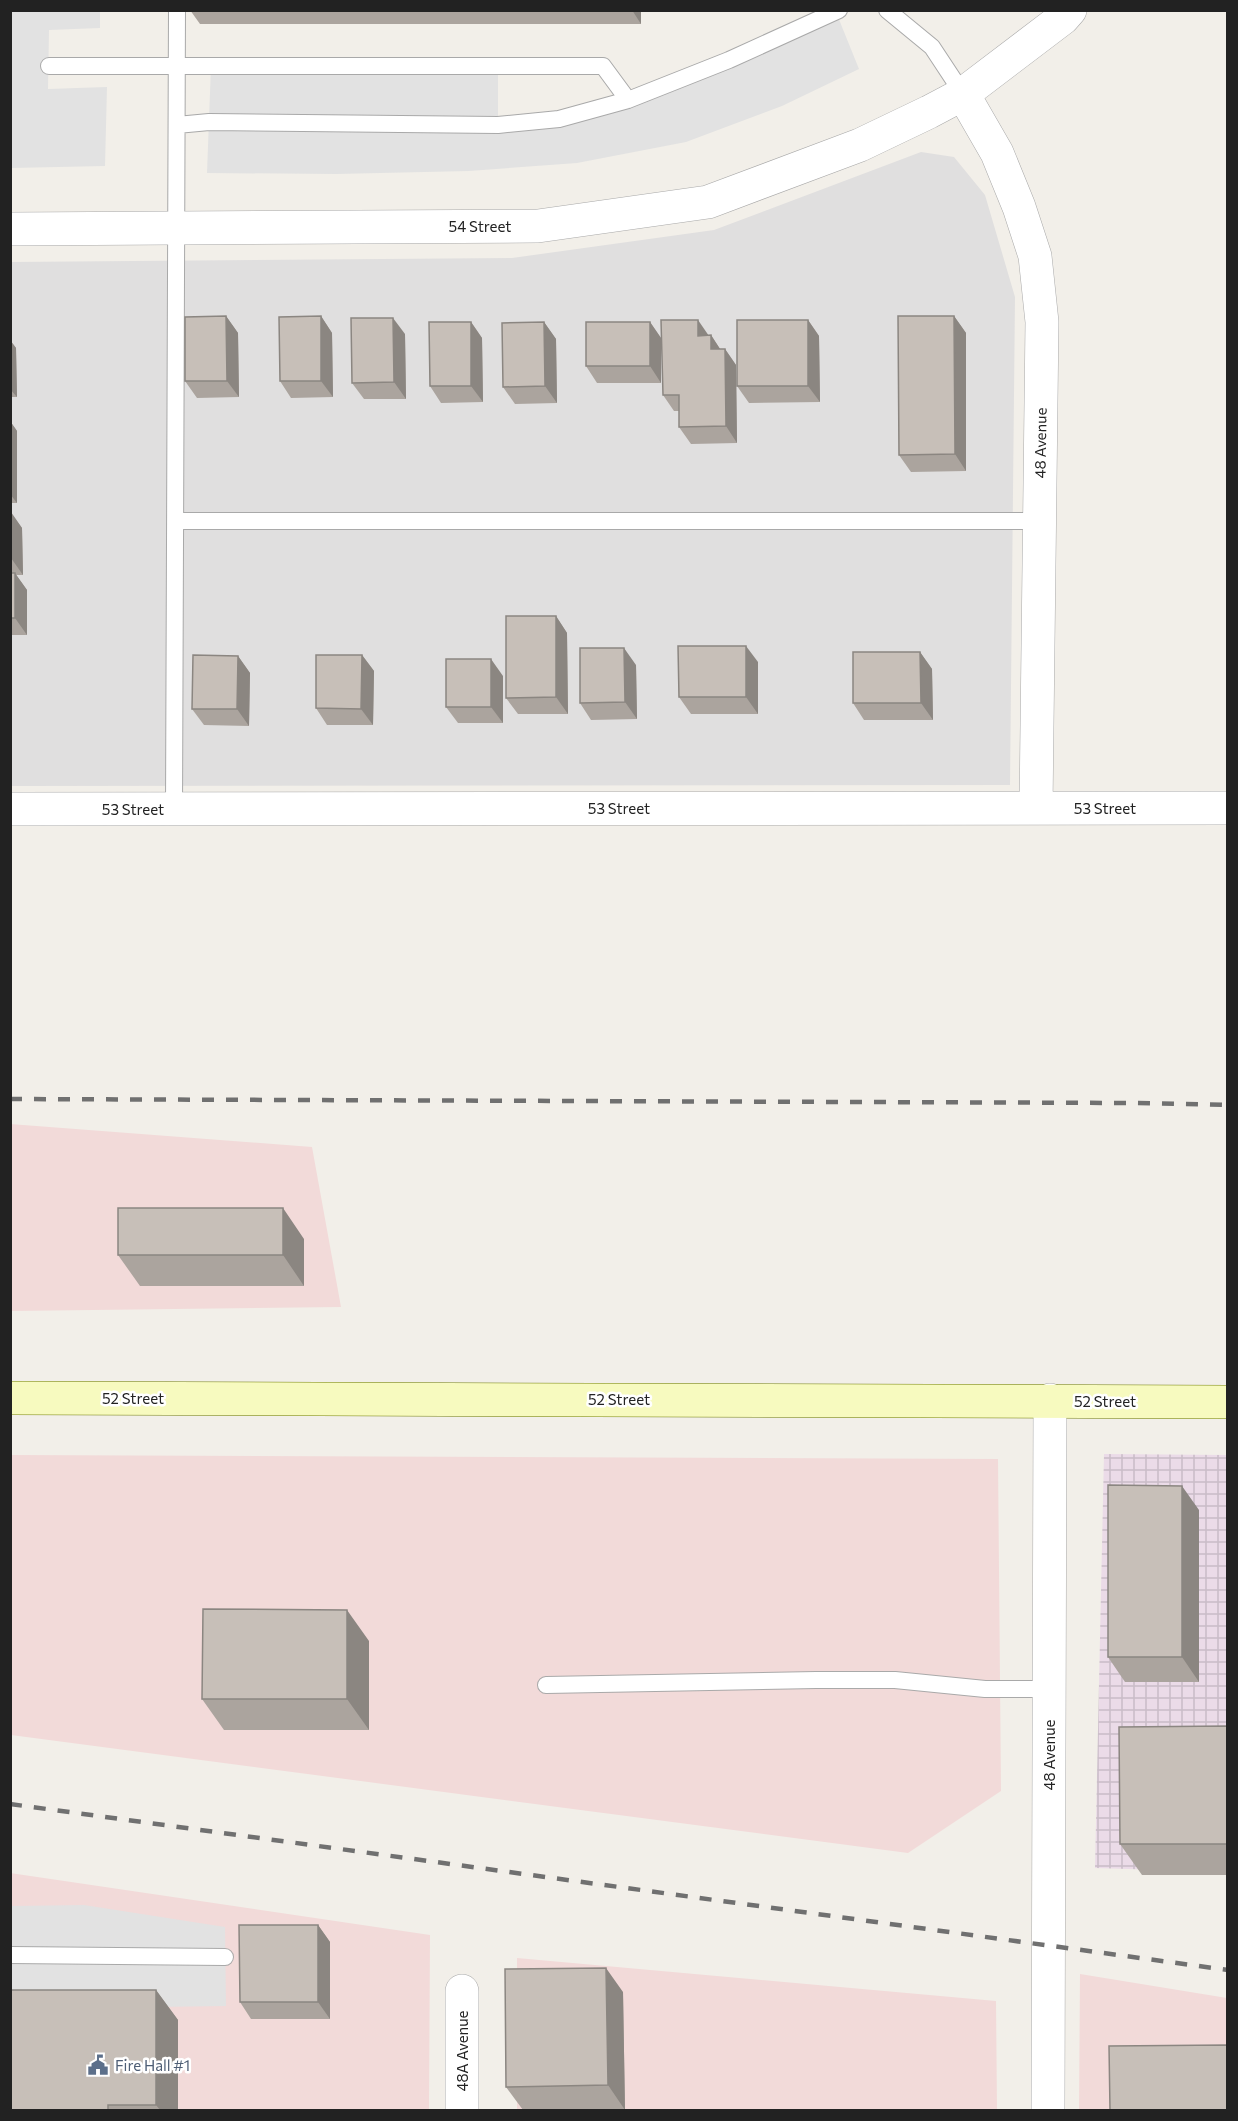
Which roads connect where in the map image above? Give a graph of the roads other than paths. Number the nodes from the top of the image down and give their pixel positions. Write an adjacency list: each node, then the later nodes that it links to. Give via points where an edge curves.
1 (177, 10): 6 (lane)
2 (839, 10): 8 (lane)
3 (887, 10): 7 (lane, via 932,47)
4 (1070, 10): 7 (street, 54 Street)
5 (49, 66): 6 (lane)
6 (177, 66): 8 (lane, via 603,66); 9 (lane)
7 (963, 94): 10 (street, 54 Street, via 860,145 708,202 538,226); 13 (street, 48 Avenue, via 997,153 1035,256 1042,322)
8 (628, 100): 9 (lane, via 559,119 498,125)
9 (177, 125): 10 (lane)
10 (177, 228): 11 (street, 54 Street); 12 (lane)
11 (10, 229)
12 (176, 521): 13 (lane); 17 (lane)
13 (1038, 521): 14 (street, 48 Avenue)
14 (1035, 808): 15 (street, 53 Street); 17 (street, 53 Street)
15 (1227, 808)
16 (10, 809): 17 (street, 53 Street)
17 (174, 809)
18 (10, 1398): 19 (main road, 52 Street)
19 (1050, 1401): 20 (main road, 52 Street); 22 (street, 48 Avenue)
20 (1227, 1402)
21 (546, 1685): 22 (lane, via 895,1680 985,1689)
22 (1049, 1689): 27 (street, 48 Avenue)
23 (10, 1955): 24 (lane)
24 (225, 1957)
25 (462, 1991): 26 (street, 48A Avenue)
26 (462, 2110)
27 (1048, 2110)

